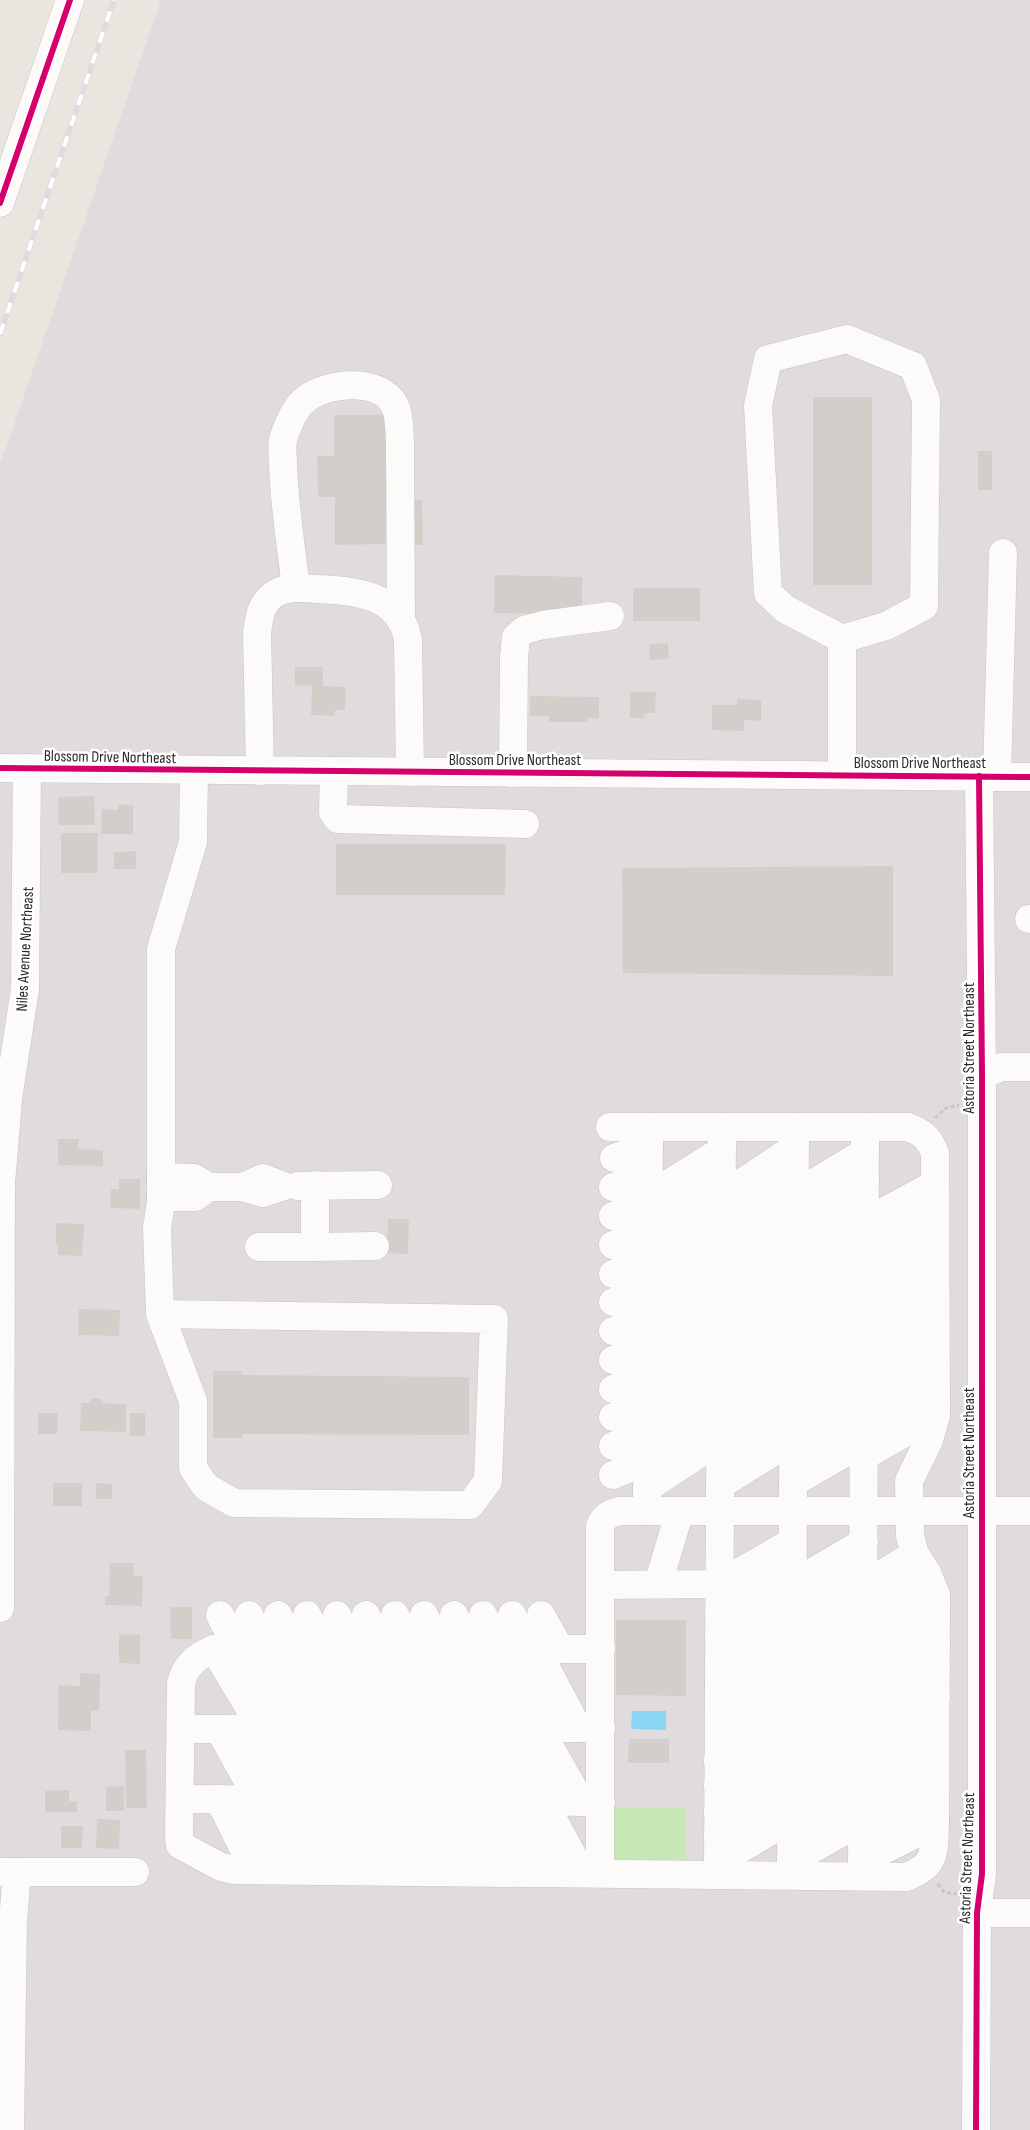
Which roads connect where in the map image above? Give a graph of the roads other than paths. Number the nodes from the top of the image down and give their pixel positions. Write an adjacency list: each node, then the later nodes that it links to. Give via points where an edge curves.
1 (70, 0): 2 (street)
2 (0, 203)
3 (1003, 553): 16 (street, Astoria Street Northeast)
4 (296, 588): 6 (street, via 351,590 371,596 385,603); 6 (street, via 283,439 293,414 306,399 340,386 362,386 383,393 393,402 398,418); 11 (street, via 273,595 259,615)
5 (610, 616): 14 (street, via 543,625 524,630 516,637)
6 (402, 620): 13 (street, via 408,640)
7 (842, 639): 7 (street, via 886,626 924,606 926,400 913,366 847,339 768,359 758,406 768,593 785,608); 15 (street)
8 (0, 768): 9 (street, Blossom Drive Northeast)
9 (27, 768): 10 (street, Blossom Drive Northeast); 53 (street, Niles Avenue Northeast, via 25,989 8,1099 1,1183)
10 (194, 770): 11 (street, Blossom Drive Northeast); 31 (street, via 193,842 161,949)
11 (260, 771): 12 (street, Blossom Drive Northeast)
12 (334, 772): 13 (street, Blossom Drive Northeast); 18 (street, via 333,812 338,819)
13 (410, 772): 14 (street, Blossom Drive Northeast)
14 (513, 773): 15 (street, Blossom Drive Northeast)
15 (842, 776): 16 (street, Blossom Drive Northeast)
16 (988, 777): 17 (street, Blossom Drive Northeast); 20 (street, Astoria Street Northeast)
17 (1030, 777)
18 (525, 824)
19 (1030, 1067): 20 (street, via 1001,1067)
20 (982, 1075): 67 (street, Astoria Street Northeast)
21 (610, 1127): 22 (street)
22 (649, 1137): 24 (street); 26 (street); 47 (street)
23 (794, 1138): 24 (street); 25 (street); 45 (street); 46 (street)
24 (722, 1139): 46 (street); 47 (street)
25 (865, 1140): 27 (street); 29 (street, via 908,1128 922,1134 931,1143 934,1153); 45 (street)
26 (614, 1158)
27 (865, 1181): 45 (street); 50 (street)
28 (378, 1184): 30 (street)
29 (934, 1184): 33 (street); 50 (street)
30 (315, 1186): 31 (street, via 284,1186 262,1193 242,1187 209,1187 195,1197); 38 (street)
31 (161, 1187): 44 (street, via 157,1228)
32 (613, 1187): 47 (street)
33 (935, 1213): 35 (street); 50 (street)
34 (613, 1216): 47 (street)
35 (935, 1242): 40 (street); 50 (street)
36 (613, 1245): 47 (street)
37 (375, 1246): 38 (street)
38 (315, 1247): 39 (street)
39 (259, 1248)
40 (935, 1271): 42 (street); 50 (street)
41 (613, 1274): 47 (street)
42 (935, 1300): 48 (street); 50 (street)
43 (613, 1302): 47 (street)
44 (160, 1314): 44 (street, via 193,1401 193,1468 206,1487 234,1503 470,1505 488,1481 494,1319)
45 (794, 1317): 46 (street); 46 (street); 46 (street); 46 (street); 46 (street); 50 (street); 50 (street); 50 (street); 50 (street); 60 (street); 61 (street)
46 (721, 1318): 47 (street); 47 (street); 47 (street); 47 (street); 47 (street); 61 (street); 62 (street)
47 (648, 1322): 49 (street); 52 (street); 55 (street); 57 (street); 58 (street); 59 (street); 62 (street)
48 (935, 1328): 50 (street); 51 (street)
49 (613, 1331)
50 (864, 1332): 51 (street); 54 (street); 56 (street); 60 (street); 65 (street)
51 (935, 1357): 54 (street)
52 (613, 1360)
53 (0, 1378): 71 (street, Niles Avenue Northeast)
54 (936, 1386): 56 (street)
55 (613, 1389)
56 (936, 1415): 66 (street, via 929,1440 909,1481)
57 (613, 1418)
58 (613, 1446)
59 (613, 1475)
60 (793, 1483): 64 (street)
61 (720, 1498): 63 (street); 64 (street); 93 (street)
62 (647, 1500): 63 (street); 70 (street, via 603,1519 600,1526)
63 (680, 1511): 69 (street)
64 (793, 1511): 65 (street); 87 (street)
65 (864, 1511): 66 (street); 88 (street)
66 (910, 1511): 67 (street); 86 (street, via 910,1536)
67 (981, 1511): 68 (street); 112 (street, Astoria Street Northeast, via 982,1874)
68 (1030, 1511)
69 (658, 1584): 70 (street); 93 (street)
70 (602, 1585): 85 (street)
71 (0, 1608)
72 (220, 1615): 84 (street)
73 (249, 1615): 84 (street)
74 (278, 1615): 84 (street)
75 (307, 1615): 84 (street)
76 (337, 1615): 84 (street)
77 (366, 1615): 84 (street)
78 (395, 1615): 84 (street)
79 (424, 1615): 84 (street)
80 (454, 1615): 84 (street)
81 (483, 1615): 84 (street)
82 (512, 1615): 84 (street)
83 (541, 1615): 84 (street)
84 (387, 1649): 85 (street); 89 (street); 90 (street, via 203,1654 183,1673); 92 (street); 92 (street); 92 (street); 92 (street); 92 (street); 92 (street)
85 (601, 1649): 89 (street)
86 (933, 1685): 88 (street); 88 (street); 88 (street); 88 (street); 88 (street); 88 (street); 88 (street, via 934,1853 926,1867 906,1878)
87 (792, 1708): 88 (street); 88 (street); 88 (street); 88 (street); 88 (street); 88 (street); 88 (street); 93 (street); 93 (street); 93 (street); 93 (street); 93 (street); 93 (street); 93 (street)
88 (863, 1709)
89 (590, 1728): 92 (street); 97 (street)
90 (181, 1729): 91 (street); 94 (street)
91 (219, 1729): 92 (street); 96 (street)
92 (400, 1729): 96 (street); 96 (street); 96 (street); 96 (street); 96 (street); 97 (street)
93 (718, 1735): 111 (street)
94 (180, 1799): 95 (street); 98 (street, via 180,1845 221,1867)
95 (219, 1799): 96 (street); 98 (street)
96 (400, 1800): 97 (street); 99 (street); 100 (street); 101 (street); 102 (street); 105 (street); 106 (street); 107 (street); 108 (street); 109 (street); 110 (street); 111 (street)
97 (591, 1802): 111 (street)
98 (254, 1870): 99 (street)
99 (284, 1870): 100 (street)
100 (314, 1871): 101 (street)
101 (344, 1871): 102 (street)
102 (373, 1871): 105 (street)
103 (8, 1872): 104 (street); 114 (street, via 13,1921)
104 (135, 1872)
105 (403, 1872): 106 (street)
106 (433, 1872): 107 (street)
107 (463, 1872): 108 (street)
108 (492, 1872): 109 (street)
109 (522, 1872): 110 (street)
110 (552, 1873): 111 (street)
111 (591, 1873)
112 (978, 1905): 113 (street); 115 (street, Astoria Street Northeast)
113 (1030, 1913)
114 (10, 2130)
115 (976, 2130)

